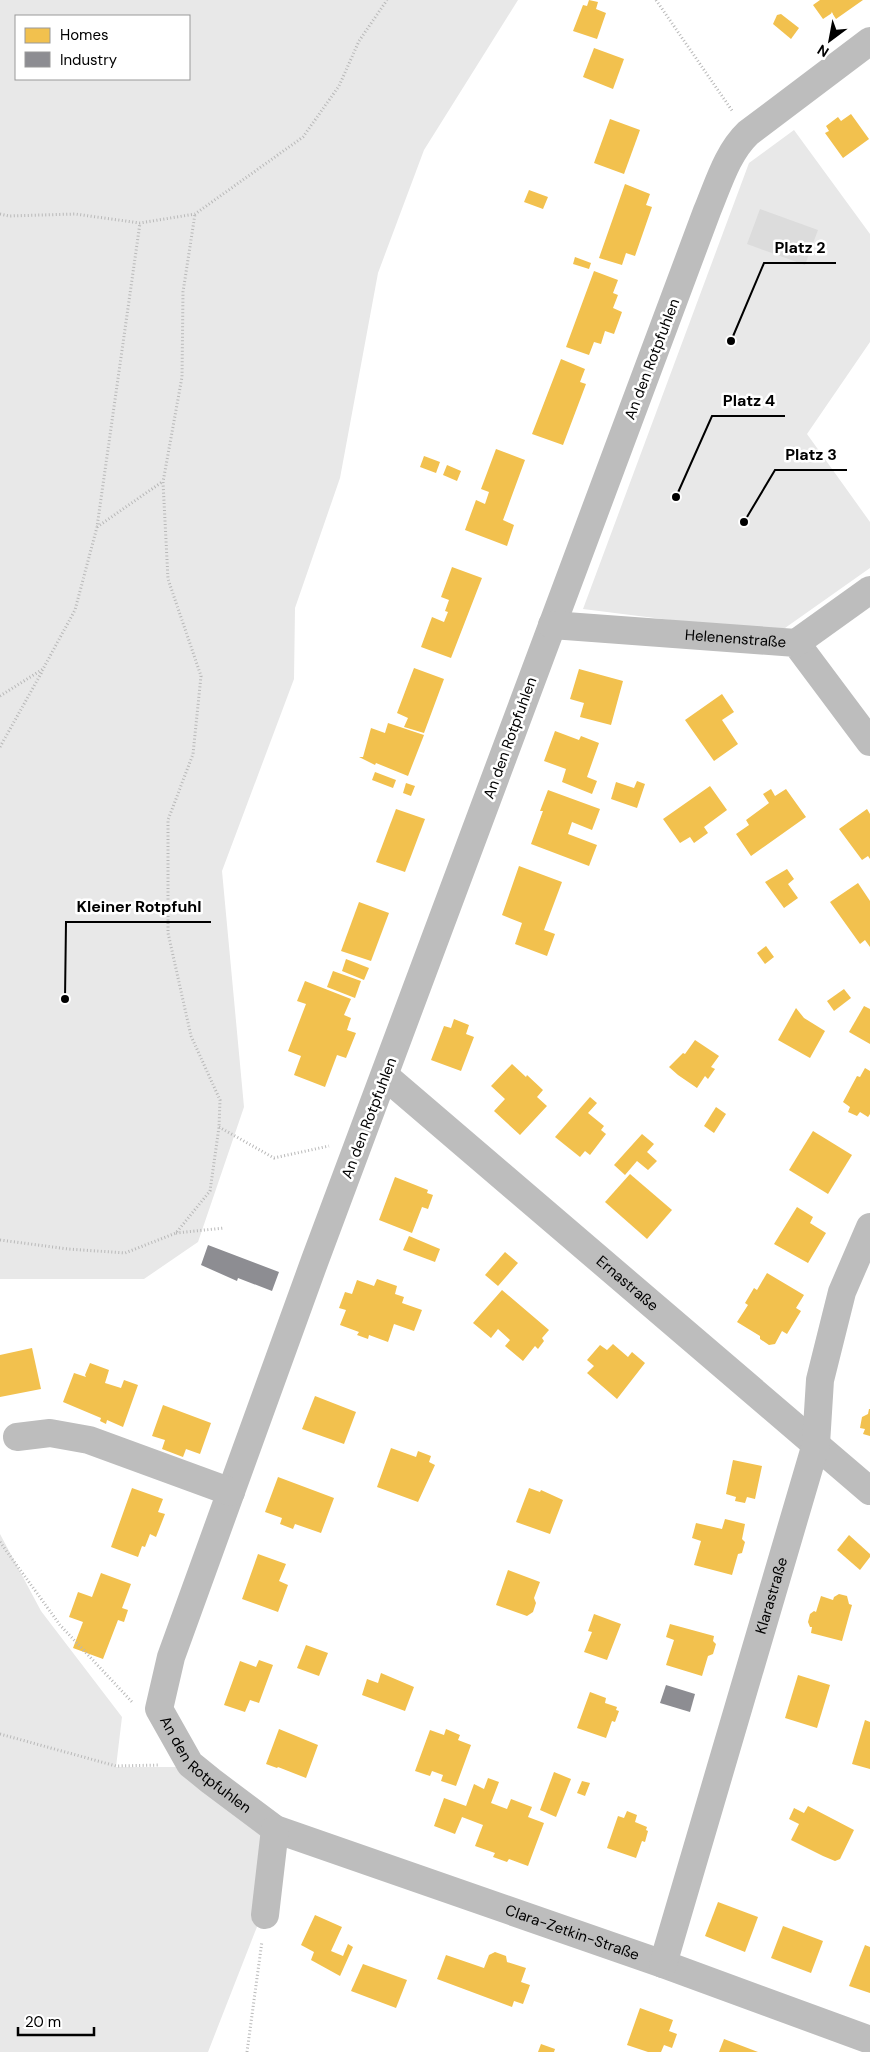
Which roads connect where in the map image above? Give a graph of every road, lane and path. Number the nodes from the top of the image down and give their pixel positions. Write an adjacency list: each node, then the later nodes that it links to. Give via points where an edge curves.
1 (387, 0): 6 (path, via 359,41 339,86 303,137)
2 (656, 0): 4 (path)
3 (870, 41): 4 (street, An den Rotpfuhlen)
4 (748, 133): 11 (street, An den Rotpfuhlen, via 729,159 707,211)
5 (0, 214): 7 (path, via 75,214)
6 (195, 214): 7 (path); 8 (path, via 183,292 182,377)
7 (140, 223): 9 (path)
8 (163, 482): 9 (path); 18 (path, via 168,578 201,676 193,754 168,820 168,933 191,1036 220,1100)
9 (97, 527): 13 (path, via 75,610)
10 (870, 590): 12 (street)
11 (552, 625): 12 (street, Helenenstraße); 17 (street, An den Rotpfuhlen)
12 (796, 643): 15 (street, Helenenstraße)
13 (43, 670): 14 (path); 16 (path)
14 (0, 696)
15 (870, 742)
16 (0, 747)
17 (385, 1076): 19 (street, An den Rotpfuhlen); 25 (street, Ernastraße)
18 (219, 1127): 19 (path, via 274,1158); 22 (path, via 210,1191)
19 (361, 1138): 27 (street, An den Rotpfuhlen)
20 (870, 1227): 25 (street, Klarastraße, via 842,1292 820,1380)
21 (224, 1228): 22 (path)
22 (176, 1233): 23 (path, via 125,1253)
23 (0, 1240)
24 (17, 1437): 27 (street, via 50,1433 89,1440)
25 (816, 1444): 26 (street, Ernastraße); 34 (street, Klarastraße)
26 (870, 1491)
27 (231, 1492): 31 (street, An den Rotpfuhlen, via 171,1657 159,1709)
28 (0, 1542): 29 (path, via 60,1625)
29 (138, 1708)
30 (0, 1734): 31 (path, via 116,1766)
31 (190, 1764): 32 (street, An den Rotpfuhlen)
32 (275, 1830): 33 (street); 34 (street, Clara-Zetkin-Straße)
33 (265, 1915): 36 (path)
34 (663, 1964): 35 (street, Clara-Zetkin-Straße)
35 (870, 2040)
36 (247, 2052)

